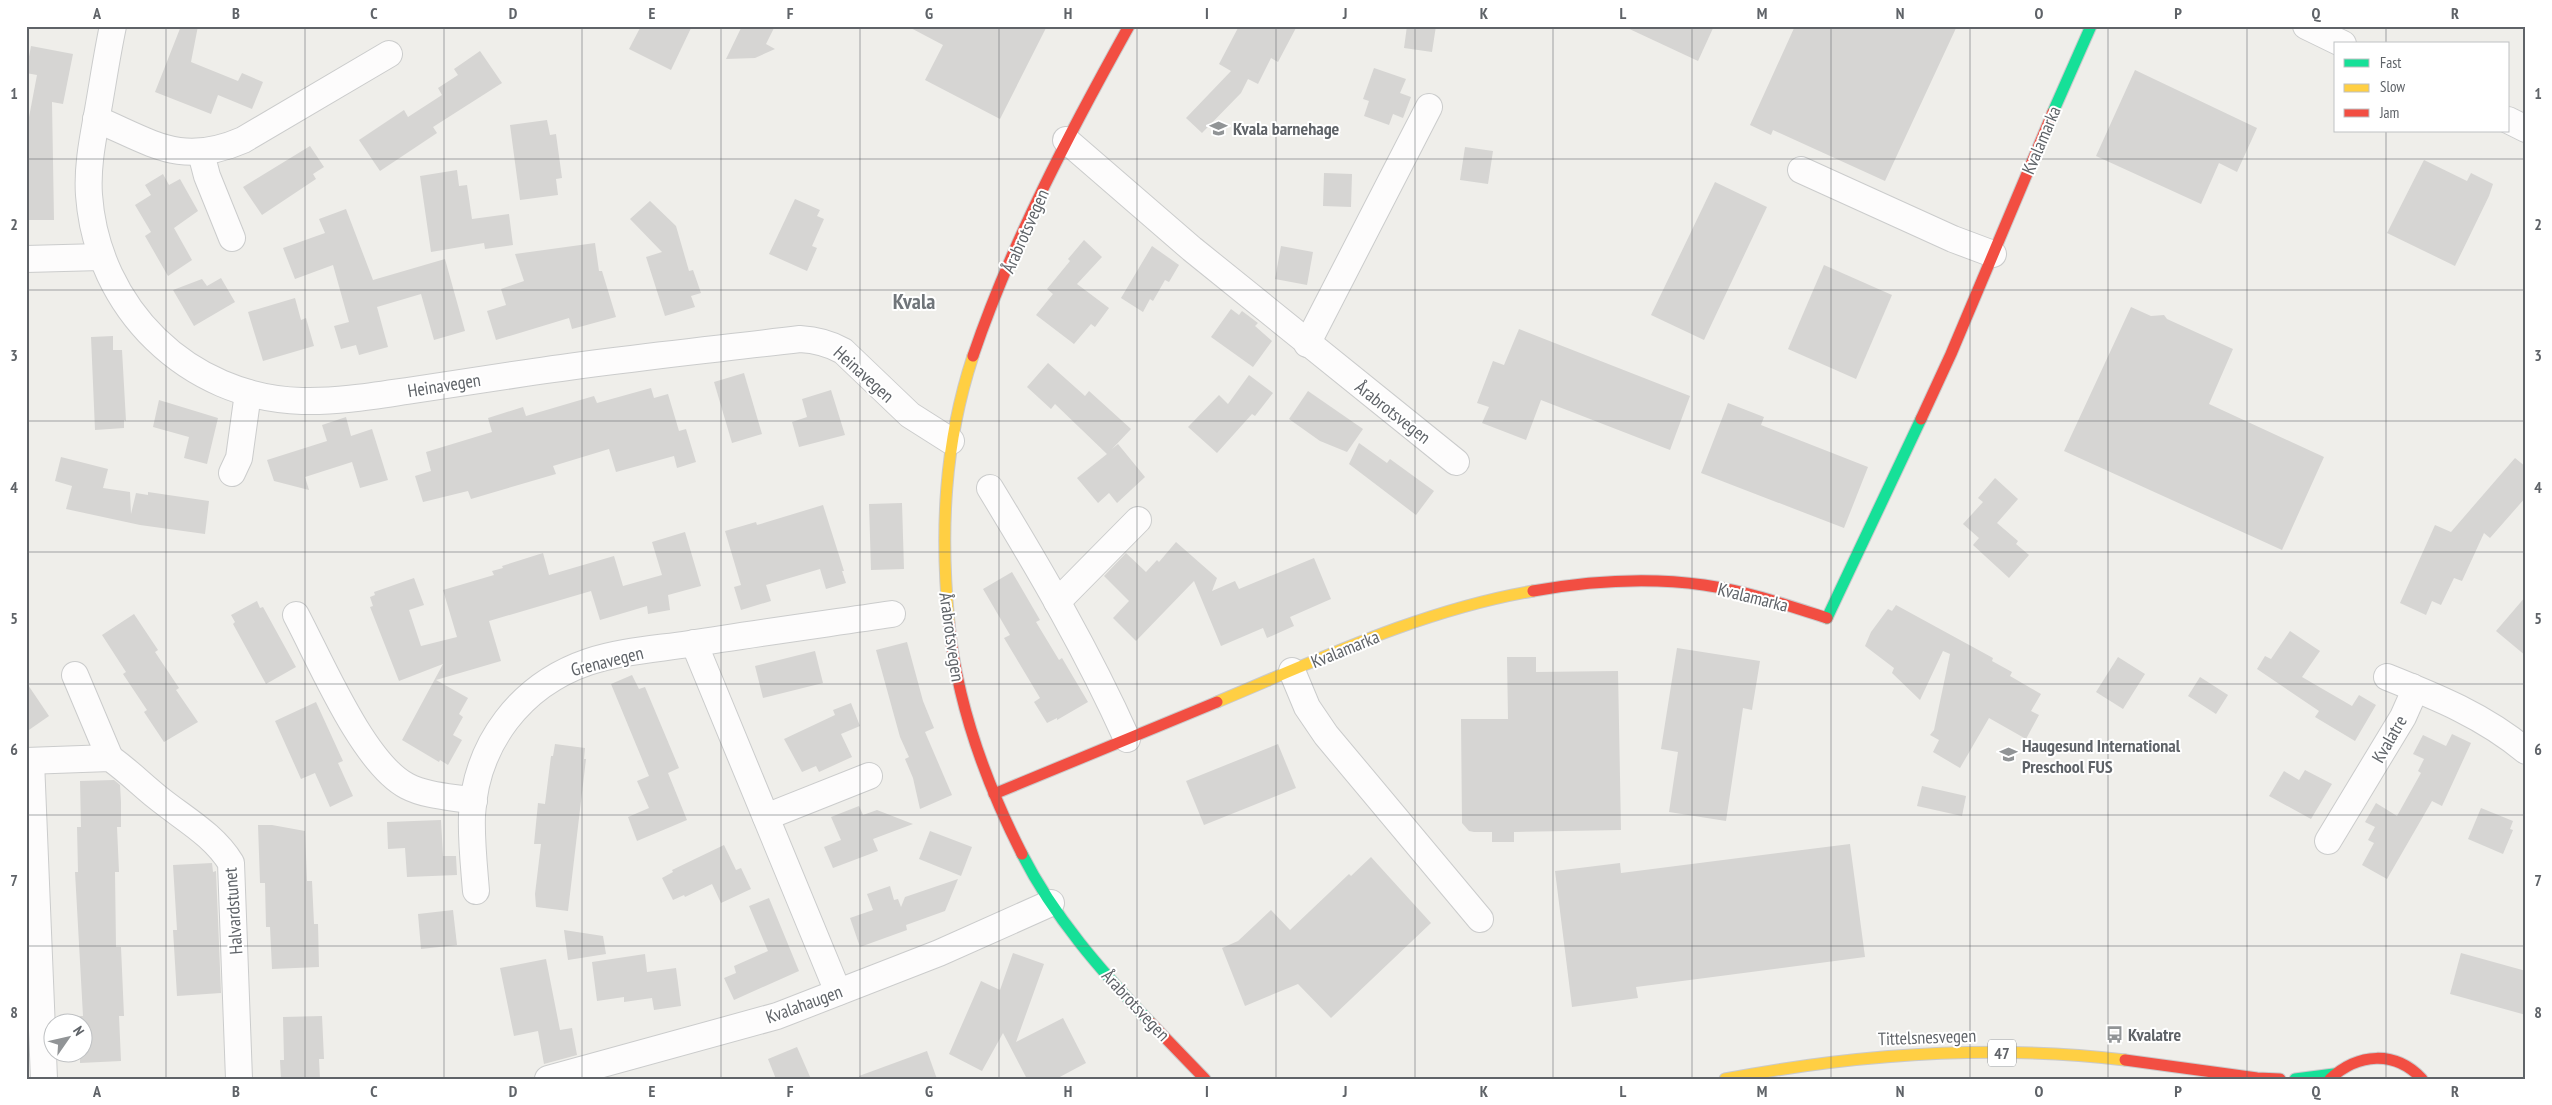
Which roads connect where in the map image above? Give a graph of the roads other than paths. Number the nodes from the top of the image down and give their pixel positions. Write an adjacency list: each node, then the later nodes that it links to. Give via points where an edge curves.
1 (113, 26): 8 (street, Heinavegen)
2 (1129, 26): 11 (main road, Årabrotsvegen)
3 (2091, 26): 15 (main road, Kvalamarka)
4 (2306, 26): 5 (street)
5 (2340, 42)
6 (389, 54): 12 (street, via 243,140)
7 (1429, 107): 18 (street)
8 (96, 119): 12 (street, via 164,148); 16 (street, Heinavegen, via 89,164 89,193)
9 (2510, 121): 10 (street)
10 (2526, 129)
11 (1066, 140): 18 (street, Årabrotsvegen); 20 (main road, Årabrotsvegen, via 991,310 964,386)
12 (201, 153): 14 (street)
13 (1801, 170): 15 (street)
14 (232, 238)
15 (1993, 254): 29 (main road, Kvalamarka, via 1951,354 1828,618 1704,585 1597,581 1532,589 1472,602 1413,621)
16 (101, 257): 17 (street); 19 (street, Heinavegen, via 118,291 141,325 170,354 204,377)
17 (26, 259)
18 (1307, 344): 21 (street, Årabrotsvegen)
19 (248, 393): 20 (street, Heinavegen, via 302,402 362,398 557,368 815,340 843,351 910,415); 22 (street, via 238,458)
20 (950, 441): 38 (main road, Årabrotsvegen, via 944,529 948,626 957,682 972,739)
21 (1456, 462)
22 (232, 473)
23 (990, 488): 25 (street)
24 (1138, 520): 25 (street)
25 (1057, 602): 33 (street, via 1092,663)
26 (296, 614): 39 (street, via 354,725 388,773 407,786)
27 (892, 614): 28 (street, Grenavegen)
28 (694, 643): 39 (street, Grenavegen, via 614,655 566,671 542,684 519,703 501,727 486,756); 40 (street)
29 (1292, 671): 33 (main road, Kvalamarka); 44 (street, Kvalamarka, via 1306,707 1326,735)
30 (76, 675): 35 (street)
31 (2387, 677): 32 (street)
32 (2412, 687): 34 (street, via 2488,722); 41 (street, Kvalatre, via 2403,717)
33 (1127, 739): 38 (main road, Kvalamarka)
34 (2526, 751)
35 (110, 758): 36 (street); 48 (street, Halvardstunet, via 207,834 232,863)
36 (29, 761): 47 (street)
37 (869, 776): 40 (street)
38 (994, 794): 43 (main road, Årabrotsvegen)
39 (474, 801): 42 (street, Grenavegen)
40 (766, 817): 45 (street)
41 (2328, 841)
42 (476, 891)
43 (1050, 903): 45 (street, Kvalahaugen, via 939,953); 50 (main road, Årabrotsvegen, via 1106,974)
44 (1480, 919)
45 (838, 992): 49 (street, Kvalahaugen, via 777,1016)
46 (2332, 1076): 53 (main road); 54 (main road, via 2358,1060 2384,1057 2410,1067)
47 (44, 1079)
48 (239, 1079)
49 (548, 1079)
50 (1205, 1079)
51 (1725, 1079): 52 (main road, Tittelsnesvegen / 47, via 1770,1069 1872,1057 1986,1052 2063,1054)
52 (2280, 1079)
53 (2295, 1079)
54 (2422, 1079)

